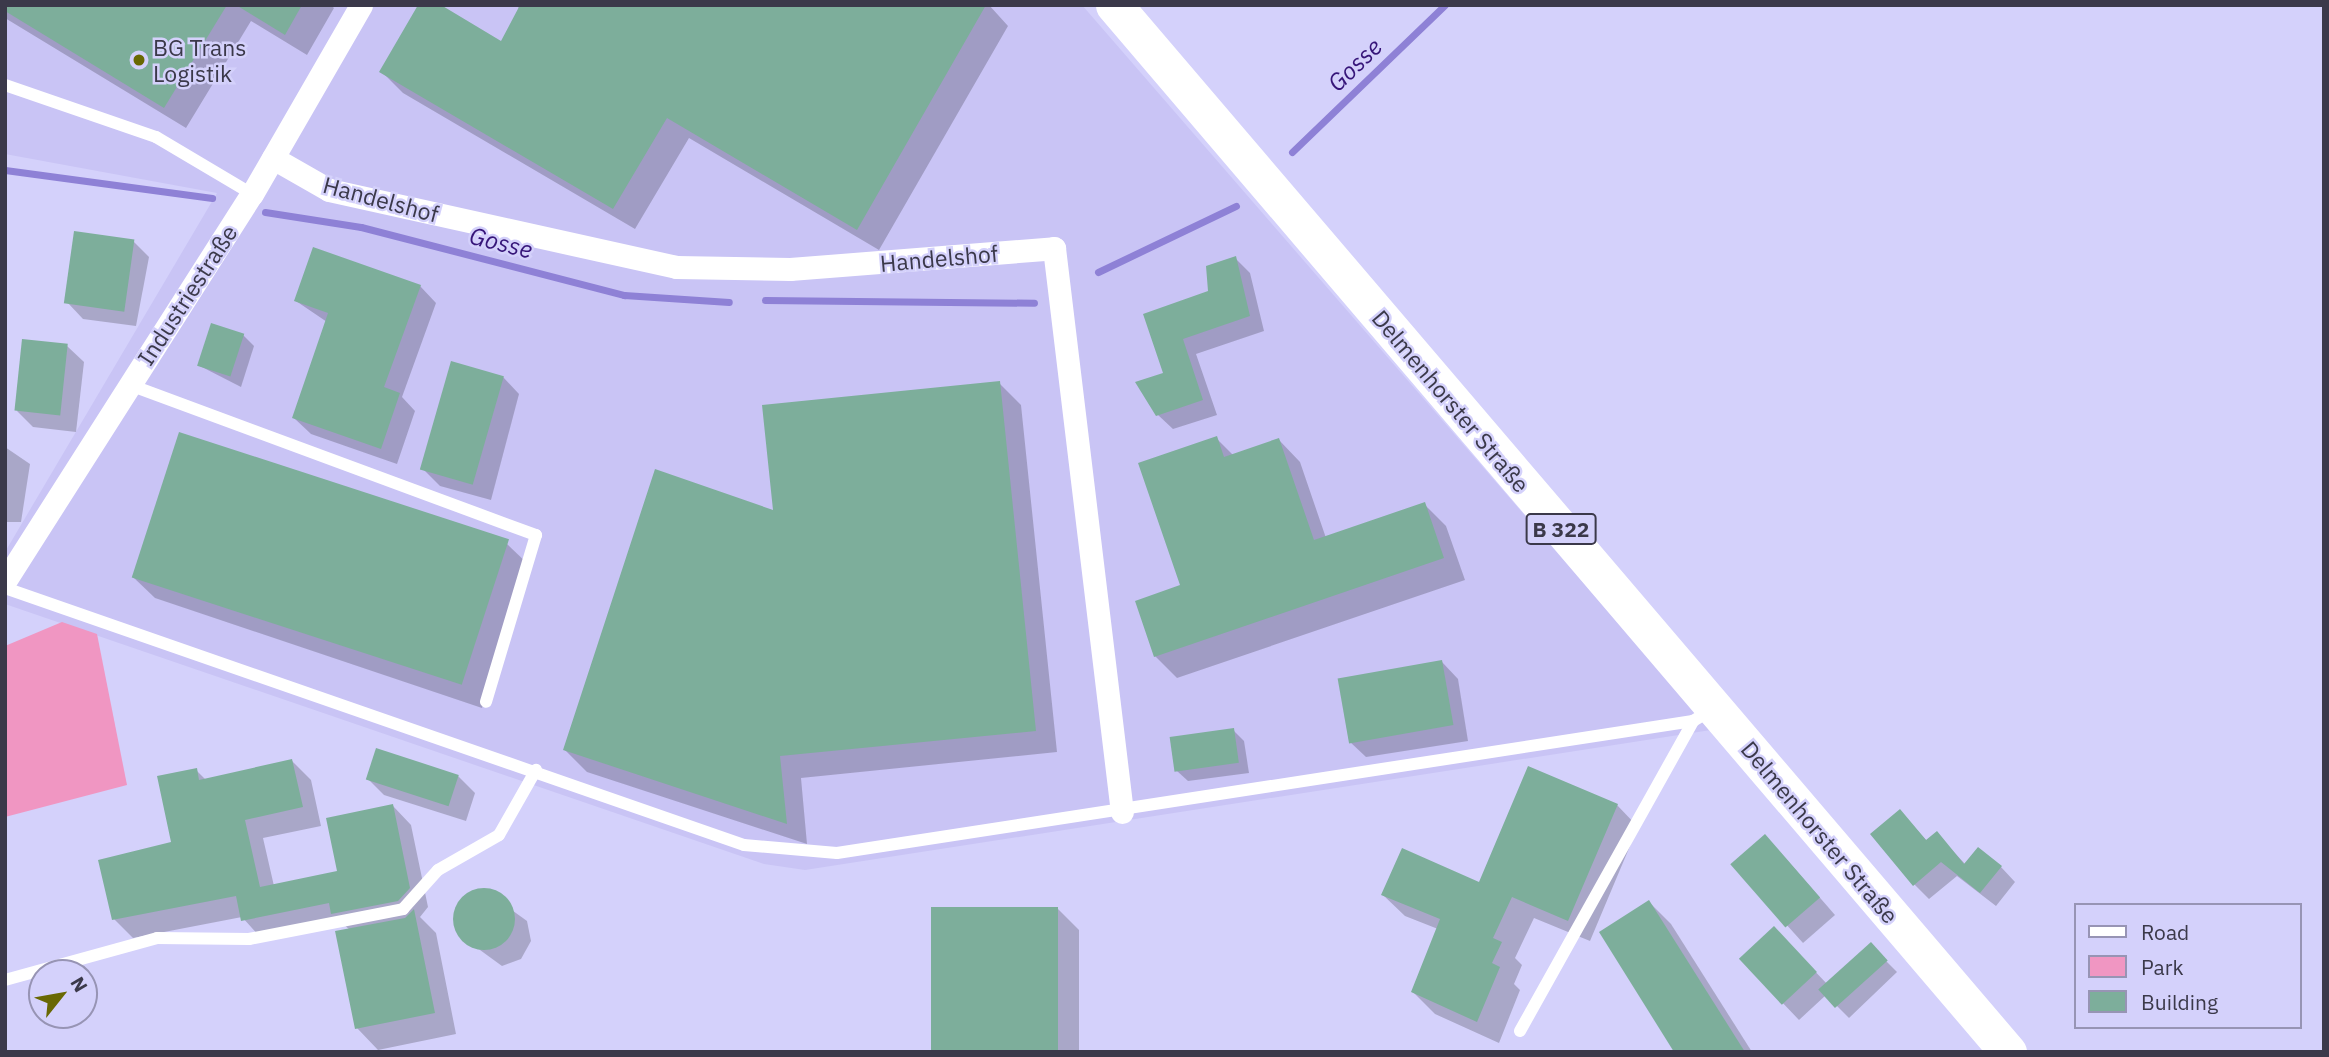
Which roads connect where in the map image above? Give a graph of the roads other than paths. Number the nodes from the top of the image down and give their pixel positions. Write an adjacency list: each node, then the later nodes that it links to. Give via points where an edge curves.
1 (362, 5): 4 (street, Industriestraße)
2 (1114, 5): 10 (main road, Delmenhorster Straße / B 322)
3 (5, 85): 5 (lane, via 156,137)
4 (273, 158): 5 (street, Industriestraße); 12 (street, Handelshof, via 329,190 676,267 790,270 1054,248)
5 (253, 194): 6 (street, Industriestraße)
6 (130, 385): 7 (street, Industriestraße); 9 (lane, via 537,535)
7 (5, 581)
8 (5, 588): 11 (lane)
9 (486, 702)
10 (1704, 714): 12 (lane); 14 (lane); 15 (main road, Delmenhorster Straße / B 322)
11 (536, 770): 12 (lane, via 744,845 837,853); 13 (lane, via 499,835 438,870 403,909 249,939 157,938)
12 (1122, 812)
13 (5, 980)
14 (1520, 1031)
15 (2008, 1052)

